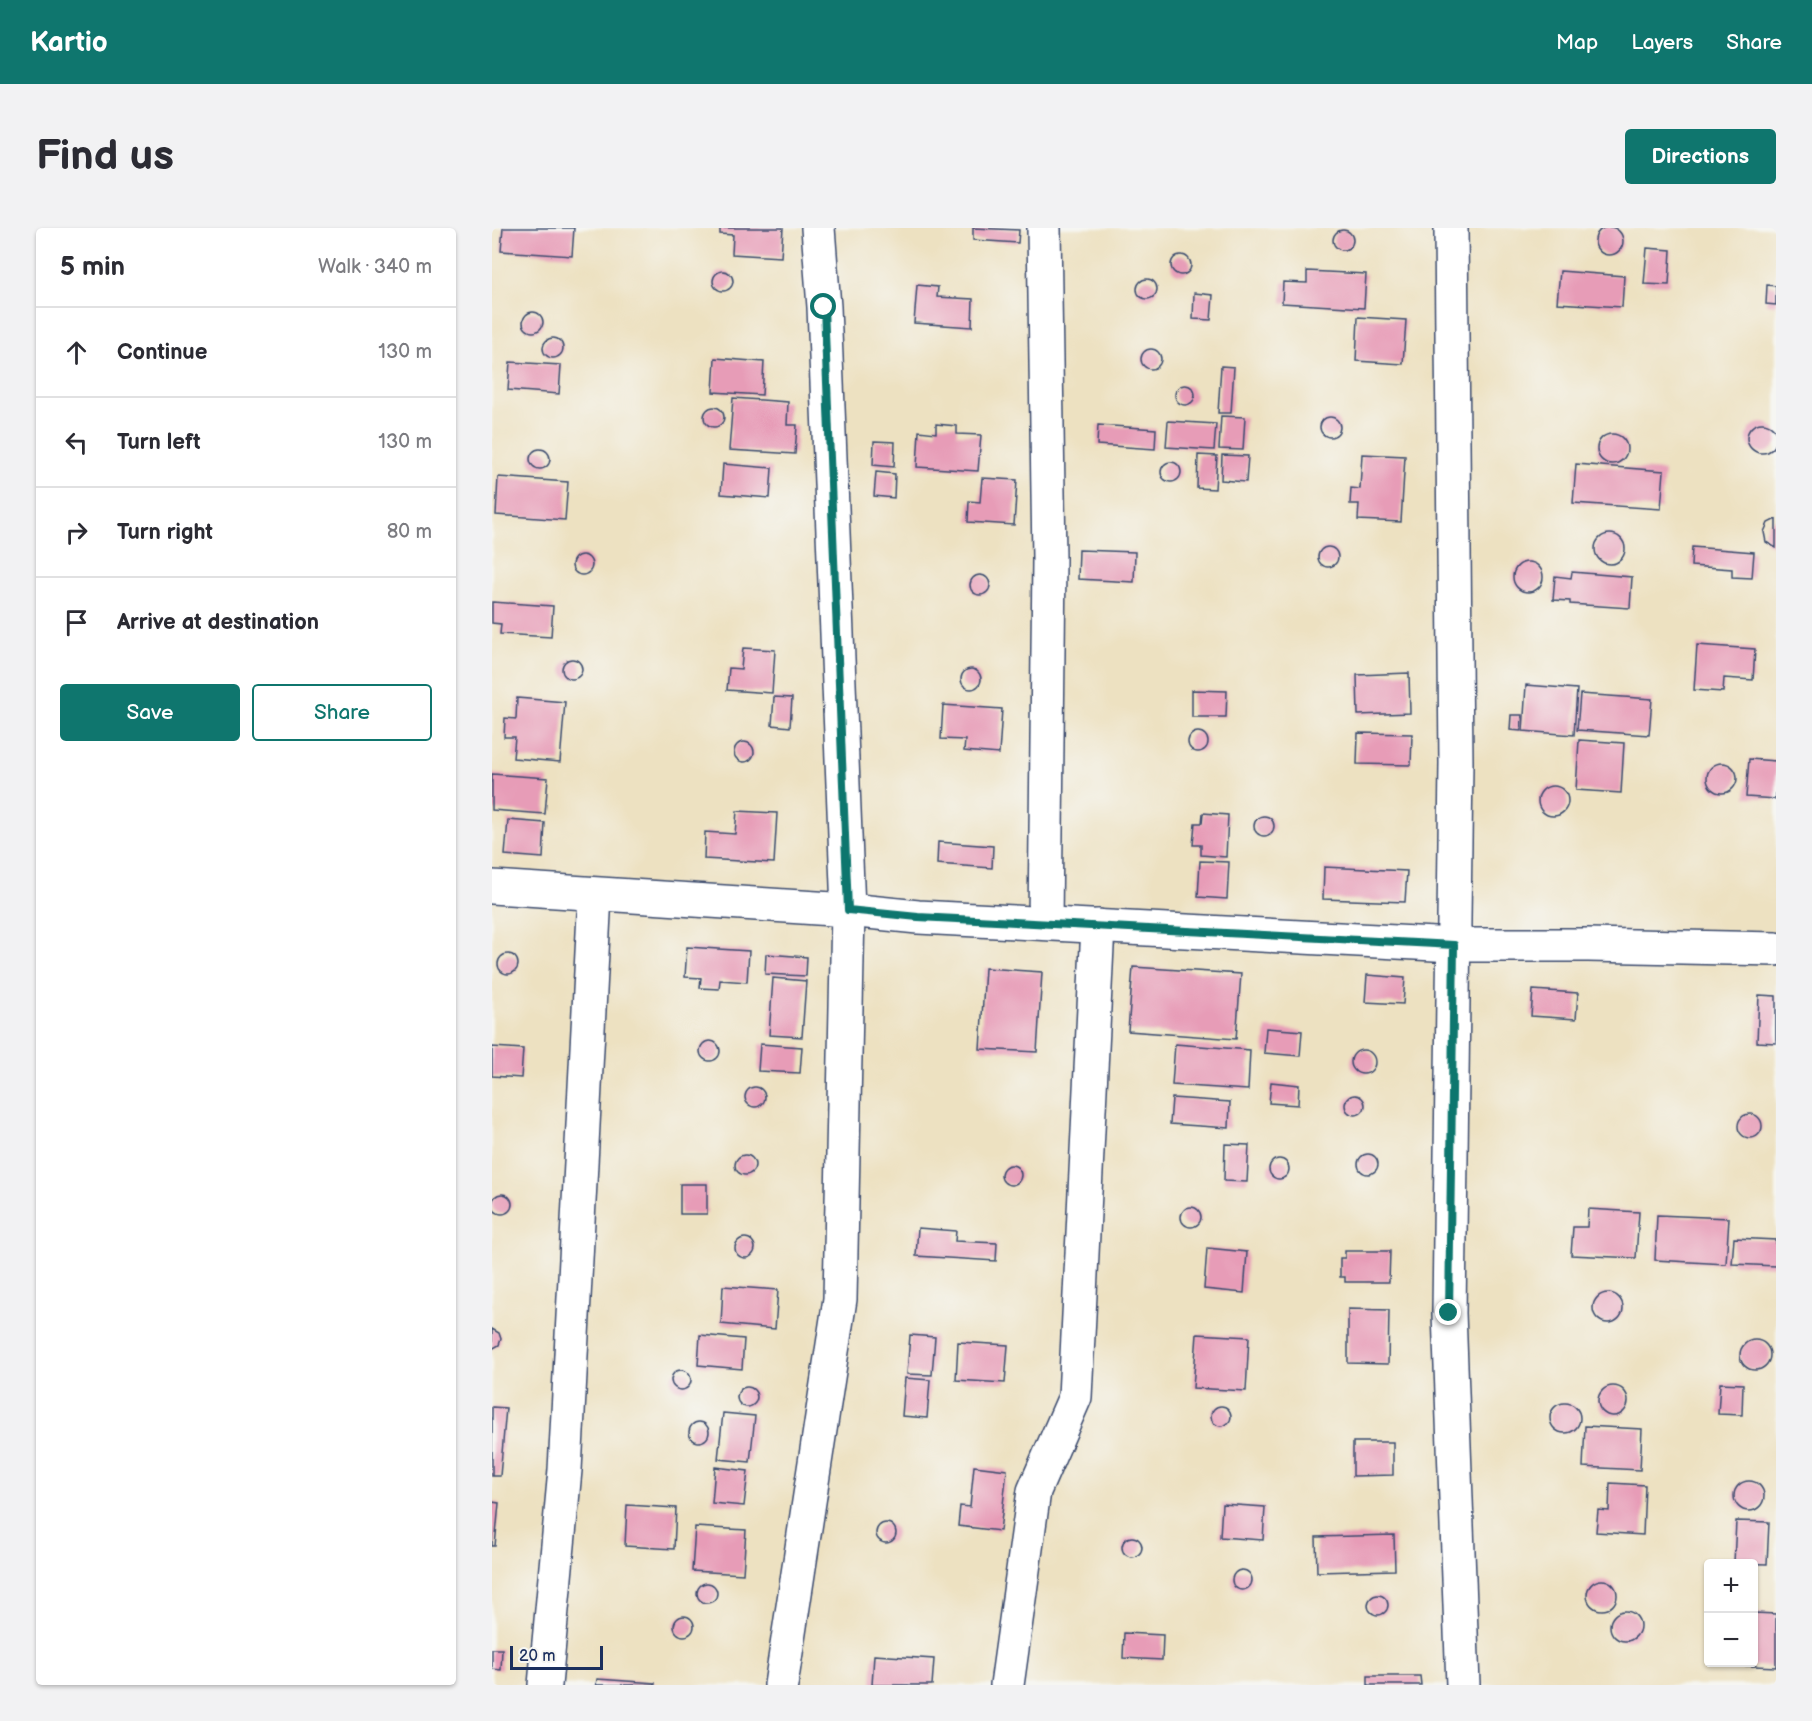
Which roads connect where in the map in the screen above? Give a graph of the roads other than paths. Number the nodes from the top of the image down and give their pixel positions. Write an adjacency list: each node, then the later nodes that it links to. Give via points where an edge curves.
1 (818, 228): 6 (street)
2 (1044, 228): 7 (street, via 1049,559)
3 (1451, 228): 9 (street)
4 (492, 887): 5 (street)
5 (595, 895): 6 (street); 11 (street, via 565,1470)
6 (848, 910): 7 (street); 12 (street, via 840,1299)
7 (1045, 923): 8 (street)
8 (1098, 926): 9 (street); 13 (street, via 1075,1398 1034,1491)
9 (1454, 945): 10 (street); 14 (street, via 1449,1313)
10 (1776, 949)
11 (545, 1685)
12 (782, 1685)
13 (1007, 1685)
14 (1463, 1685)

